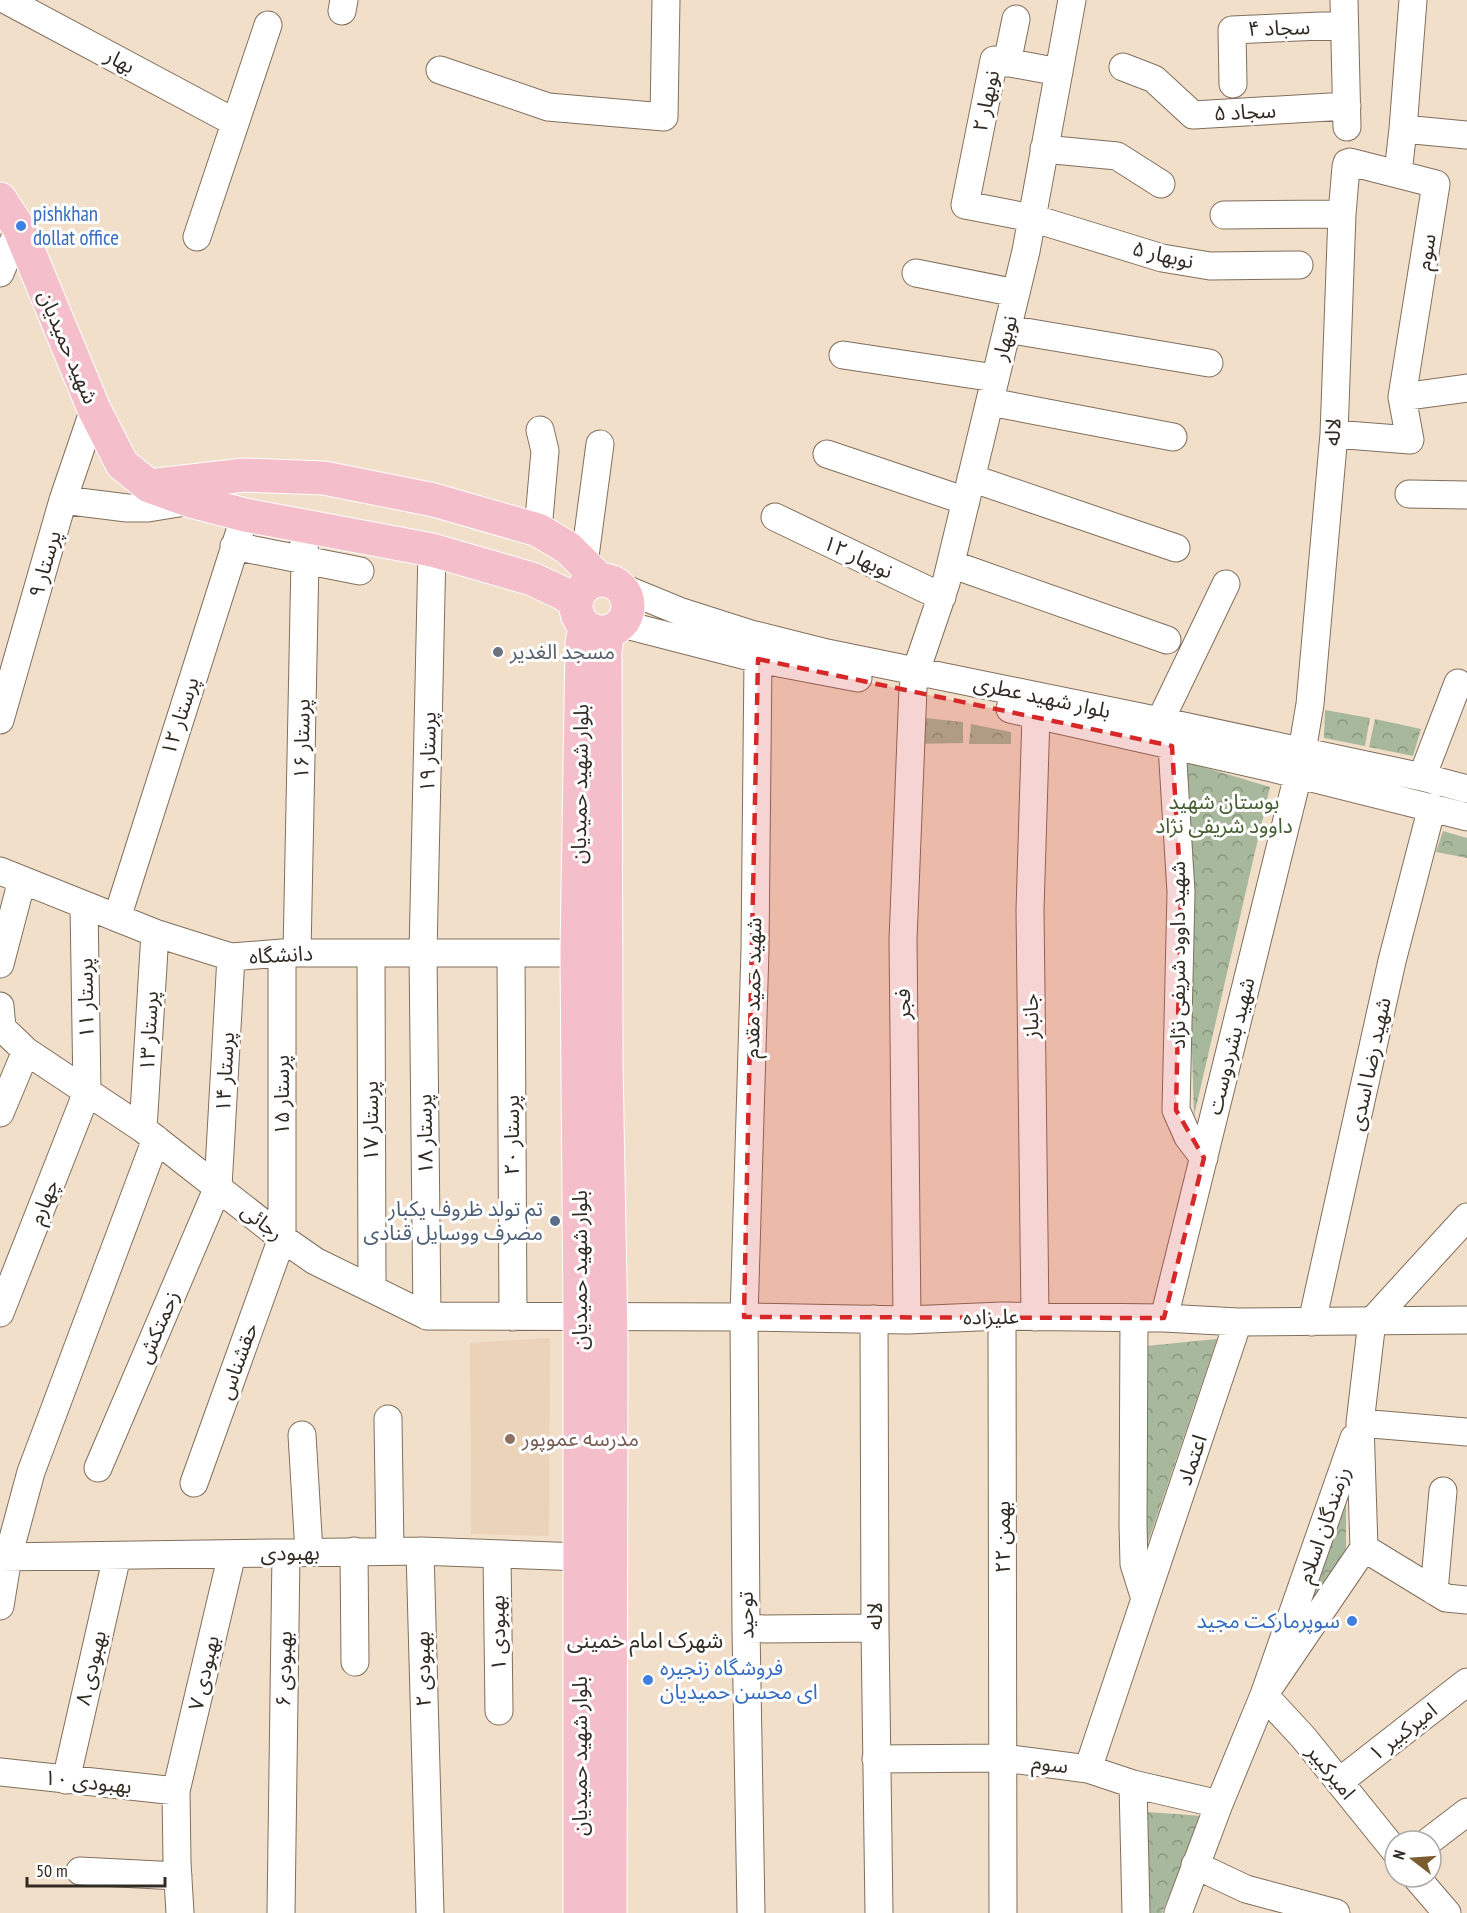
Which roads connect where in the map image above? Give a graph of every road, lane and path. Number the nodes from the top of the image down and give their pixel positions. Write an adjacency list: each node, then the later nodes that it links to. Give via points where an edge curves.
1 (6, 0): 13 (street, بهار)
2 (666, 0): 10 (street, via 664,117 548,107)
3 (1072, 0): 11 (street, نوبهار)
4 (1412, 8): 14 (street)
5 (1344, 13): 9 (street, سجاد ۵, via 1347,116 1193,115 1154,80); 12 (street, سجاد ۴, via 1232,30)
6 (1016, 19): 8 (street)
7 (268, 25): 13 (street)
8 (1007, 63): 11 (street, نوبهار ۲); 20 (street, نوبهار ۲, via 994,60)
9 (1124, 68)
10 (440, 70)
11 (1059, 72): 16 (street, نوبهار)
12 (1233, 84)
13 (234, 122): 25 (street)
14 (1403, 129): 15 (street); 17 (street)
15 (1467, 135)
16 (1044, 149): 18 (street, via 1117,156); 23 (street, نوبهار)
17 (1398, 173): 21 (street, لاله, via 1347,163); 35 (street, سوم, via 1436,184)
18 (1161, 184)
19 (0, 199): 24 (main road, شهید حمیدیان)
20 (965, 205): 23 (street, نوبهار ۵)
21 (1342, 214): 22 (street); 38 (street, لاله)
22 (1224, 215)
23 (1032, 218): 26 (street, نوبهار ۵, via 1162,258 1210,266); 29 (street, نوبهار)
24 (19, 228): 27 (street); 36 (main road, شهید حمیدیان)
25 (197, 237)
26 (1299, 265)
27 (0, 273)
28 (916, 273): 29 (street)
29 (1016, 293): 30 (street, نوبهار)
30 (1007, 329): 32 (street); 34 (street, نوبهار)
31 (843, 355): 34 (street)
32 (1209, 363)
33 (1467, 388): 35 (street)
34 (992, 390): 39 (street); 43 (street, نوبهار)
35 (1402, 397): 38 (street, سوم, via 1410,440)
36 (94, 410): 42 (main road, شهید حمیدیان, via 122,464); 46 (street, پرستار ۹)
37 (540, 430): 51 (street, via 545,451)
38 (1334, 434): 70 (street, لاله, via 1310,704)
39 (1173, 437)
40 (600, 444): 58 (street)
41 (827, 454): 43 (street)
42 (149, 486): 47 (main road); 51 (main road, via 244,475 324,478 434,500)
43 (968, 490): 53 (street); 56 (street, نوبهار)
44 (1409, 494): 45 (street)
45 (1467, 495)
46 (63, 500): 47 (street, via 127,508); 67 (street, پرستار ۹)
47 (191, 501): 48 (main road)
48 (245, 515): 50 (main road); 52 (street, پرستار ۱۲)
49 (775, 518): 60 (street, نوبهار ۱۲)
50 (303, 526): 54 (main road); 55 (street, پرستار ۱۶)
51 (538, 530): 58 (main road, via 568,548)
52 (234, 546): 55 (street); 77 (street, پرستار ۱۲)
53 (1176, 548)
54 (432, 550): 61 (main road, via 532,579 562,593); 81 (street, پرستار ۱۹)
55 (305, 560): 57 (street); 79 (street, پرستار ۱۶)
56 (951, 564): 60 (street, نوبهار); 62 (street)
57 (360, 571)
58 (602, 577): 61 (main road, via 583,588); 61 (main road, via 628,600 628,608 627,616); 64 (street, بلوار شهید عطری, via 679,611)
59 (1226, 584): 68 (street)
60 (942, 597): 64 (street, نوبهار)
61 (598, 621): 63 (street, بلوار شهید عطری); 83 (main road, بلوار شهید حمیدیان, via 582,643); 88 (main road, بلوار شهید حمیدیان, via 605,651)
62 (1167, 640)
63 (758, 659): 64 (street, بلوار شهید عطری); 102 (street, شهید حمید مقدم, via 755,950)
64 (914, 679): 66 (street, بلوار شهید عطری); 68 (street, بلوار شهید عطری); 107 (street, فجر, via 903,940)
65 (1458, 683): 71 (street)
66 (1036, 715): 69 (street, بلوار شهید عطری); 103 (street, جانباز, via 1030,910)
67 (0, 720)
68 (1160, 721): 70 (street, بلوار شهید عطری)
69 (1172, 746): 70 (street, بلوار شهید عطری); 92 (street, شهید داوود شریفی نژاد, via 1181,892 1176,1110 1188,1137)
70 (1300, 764): 71 (street, بلوار شهید عطری); 73 (street, بلوار شهید عطری); 92 (street, شهید بشردوست)
71 (1422, 777): 72 (street, بلوار شهید عطری)
72 (1467, 789)
73 (1431, 807): 74 (street, بلوار شهید عطری); 111 (street, شهید رضا اسدی, via 1392,961)
74 (1467, 817)
75 (11, 875): 76 (street, دانشگاه); 85 (street)
76 (84, 905): 77 (street, دانشگاه); 89 (street, پرستار ۱۱)
77 (117, 918): 78 (street, دانشگاه)
78 (155, 933): 84 (street, دانشگاه); 91 (street, پرستار ۱۳)
79 (290, 953): 80 (street, دانشگاه); 84 (street, دانشگاه); 95 (street, پرستار ۱۵)
80 (371, 953): 81 (street, دانشگاه); 96 (street, پرستار ۱۷)
81 (423, 953): 82 (street, دانشگاه); 98 (street, پرستار ۱۸)
82 (512, 953): 83 (street, دانشگاه); 101 (street, پرستار ۲۰)
83 (577, 953): 88 (main road, بلوار شهید حمیدیان)
84 (231, 957): 93 (street, پرستار ۱۴)
85 (1, 958)
86 (0, 1007): 87 (street, رجائی, via 2,1028)
87 (26, 1051): 89 (street, رجائی); 90 (street)
88 (592, 1064): 99 (main road, بلوار شهید حمیدیان)
89 (87, 1092): 91 (street, رجائی); 97 (street, چهارم)
90 (0, 1113)
91 (149, 1134): 93 (street, رجائی); 127 (street, پرستار ۱۳)
92 (1204, 1158): 105 (street, شهید بشردوست)
93 (219, 1187): 95 (street, رجائی); 116 (street, زحمتکش)
94 (1467, 1217): 109 (street)
95 (282, 1238): 96 (street, رجائی, via 315,1261); 117 (street, حقشناس)
96 (372, 1289): 98 (street, رجائی)
97 (0, 1313)
98 (427, 1316): 101 (street, رجائی)
99 (595, 1316): 101 (street, رجائی); 102 (street, علیزاده); 128 (main road, بلوار شهید حمیدیان)
100 (1002, 1316): 103 (street, علیزاده); 107 (street, علیزاده); 139 (street, ۲۲ بهمن)
101 (513, 1317)
102 (744, 1317): 106 (street, علیزاده); 134 (street, توحید)
103 (1035, 1317): 104 (street, علیزاده)
104 (1134, 1318): 105 (street, علیزاده); 130 (street, via 1134,1564)
105 (1164, 1318): 110 (street, علیزاده)
106 (874, 1319): 107 (street, علیزاده); 133 (street, لاله)
107 (907, 1320)
108 (1467, 1320): 109 (street, علیزاده)
109 (1372, 1321): 111 (street, علیزاده); 113 (street, رزمندگان اسلام)
110 (1238, 1322): 111 (street, علیزاده); 130 (street, اعتماد)
111 (1312, 1322)
112 (388, 1419): 121 (street)
113 (1360, 1423): 114 (street); 119 (street, رزمندگان اسلام); 137 (street, رزمندگان اسلام)
114 (1467, 1432)
115 (302, 1435): 123 (street, بهبودی ۶)
116 (98, 1468)
117 (194, 1483)
118 (1443, 1491): 129 (street)
119 (1364, 1548): 129 (street); 137 (street, رزمندگان اسلام)
120 (354, 1551): 121 (street, بهبودی); 123 (street, بهبودی); 135 (street)
121 (390, 1551): 122 (street, بهبودی)
122 (420, 1551): 125 (street, بهبودی); 158 (street, بهبودی ۲)
123 (298, 1552): 124 (street, بهبودی); 157 (street, بهبودی ۶, via 282,1786)
124 (232, 1554): 126 (street, بهبودی); 146 (street, بهبودی ۷)
125 (497, 1555): 128 (street, بهبودی); 138 (street, بهبودی ۱)
126 (117, 1556): 127 (street, بهبودی); 143 (street, بهبودی ۸)
127 (4, 1557): 132 (street)
128 (595, 1557): 147 (main road, بلوار شهید حمیدیان)
129 (1434, 1591): 131 (street, via 1446,1598)
130 (1145, 1599): 141 (street, اعتماد)
131 (1467, 1600)
132 (0, 1606)
133 (875, 1628): 134 (street); 140 (street, لاله)
134 (746, 1629): 161 (street, توحید)
135 (355, 1662)
136 (1467, 1682): 144 (street, امیرکبیر ۱)
137 (1264, 1695): 144 (street, امیرکبیر); 148 (street, رزمندگان اسلام)
138 (499, 1711)
139 (1003, 1758): 140 (street, سوم); 141 (street, سوم); 163 (street, ۲۲ بهمن)
140 (876, 1759): 162 (street, لاله)
141 (1088, 1769): 145 (street, سوم)
142 (0, 1772): 143 (street, بهبودی ۱۰)
143 (66, 1780): 146 (street, بهبودی ۱۰)
144 (1339, 1782): 151 (street, امیرکبیر)
145 (1133, 1784): 148 (street, سوم); 164 (street)
146 (176, 1791): 154 (street, بهبودی ۷)
147 (594, 1797): 159 (main road, بلوار شهید حمیدیان); 160 (main road, بلوار شهید حمیدیان)
148 (1218, 1804): 152 (street, رزمندگان اسلام)
149 (1467, 1812): 150 (street)
150 (1443, 1830)
151 (1383, 1836)
152 (1196, 1865): 165 (street, رزمندگان اسلام); 166 (street, via 1246,1889)
153 (80, 1871): 154 (street)
154 (178, 1876): 156 (street, بهبودی ۷)
155 (1420, 1893): 167 (street)
156 (180, 1913)
157 (281, 1913)
158 (430, 1913)
159 (580, 1913)
160 (610, 1913)
161 (751, 1913)
162 (879, 1913)
163 (1003, 1913)
164 (1136, 1913)
165 (1178, 1913)
166 (1336, 1913)
167 (1447, 1913)

